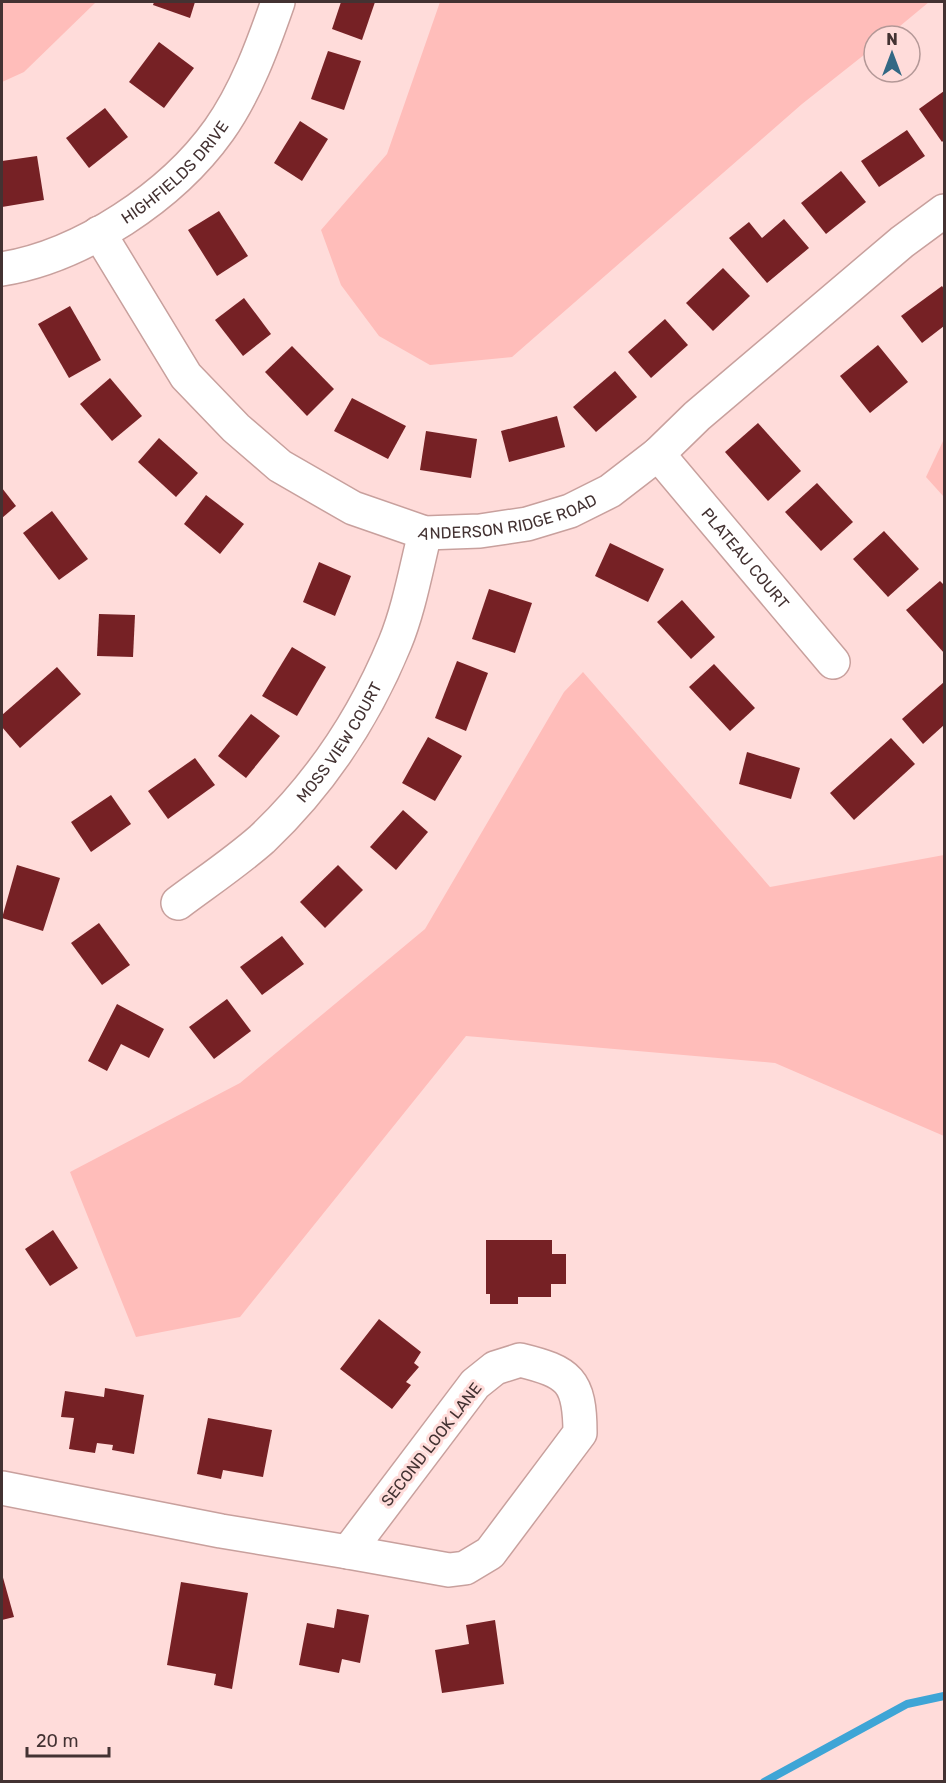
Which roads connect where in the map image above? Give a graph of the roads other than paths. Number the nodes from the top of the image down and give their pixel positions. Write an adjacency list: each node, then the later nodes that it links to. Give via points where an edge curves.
1 (278, 2): 3 (street, HIGHFIELDS DRIVE, via 246,82 220,129 182,174)
2 (945, 211): 5 (street, ANDERSON RIDGE ROAD, via 697,416)
3 (99, 233): 4 (street, HIGHFIELDS DRIVE, via 58,254); 6 (street, ANDERSON RIDGE ROAD, via 186,376 236,428 279,466 353,508)
4 (2, 269)
5 (658, 454): 6 (street, ANDERSON RIDGE ROAD, via 610,491 570,512 492,530); 7 (street, PLATEAU COURT)
6 (425, 532): 8 (street, MOSS VIEW COURT, via 396,641 371,696 342,744 310,787 261,839)
7 (833, 662)
8 (178, 903)
9 (2, 1488): 10 (street, SECOND LOOK LANE)
10 (348, 1552): 10 (street, SECOND LOOK LANE, via 450,1570 465,1568 490,1553 580,1433 574,1386 555,1368 520,1360 495,1368 475,1384)

